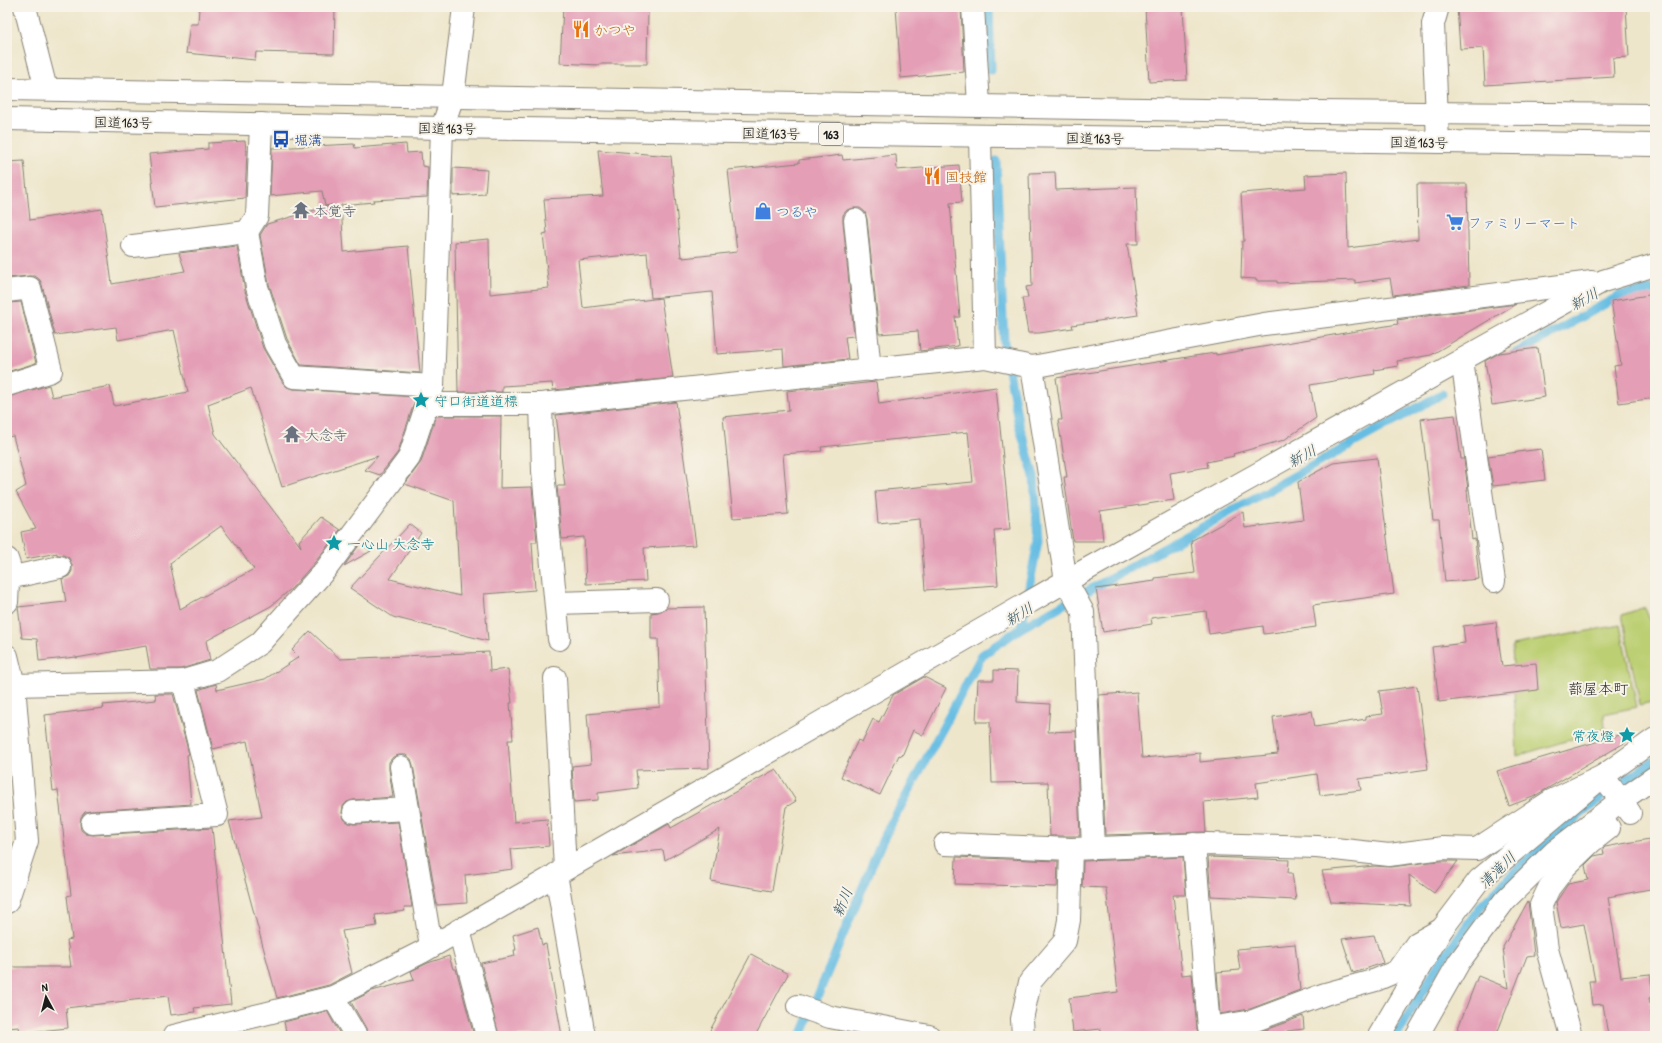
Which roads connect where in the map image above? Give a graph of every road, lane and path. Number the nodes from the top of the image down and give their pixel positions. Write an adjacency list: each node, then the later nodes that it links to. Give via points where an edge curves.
1 (25, 7): 6 (main road)
2 (464, 7): 7 (main road)
3 (973, 7): 8 (main road)
4 (1438, 7): 9 (main road, via 1433,24)
5 (7, 89): 6 (main road, 国道163号 / 163)
6 (46, 89): 7 (main road, 国道163号 / 163)
7 (453, 96): 8 (main road, 国道163号 / 163); 13 (main road)
8 (979, 105): 9 (main road, 国道163号 / 163)
9 (1436, 112): 10 (main road, 国道163号 / 163); 15 (main road)
10 (1655, 115)
11 (7, 119): 12 (main road, 国道163号 / 163)
12 (261, 124): 13 (main road, 国道163号 / 163); 18 (main road, via 257,216)
13 (442, 128): 14 (main road, 国道163号 / 163); 28 (main road)
14 (980, 136): 15 (main road, 国道163号 / 163); 23 (main road)
15 (1438, 142): 16 (main road, 国道163号 / 163)
16 (1655, 145)
17 (855, 220): 26 (main road)
18 (247, 232): 19 (main road); 28 (main road, via 257,287 275,344 294,378)
19 (133, 246)
20 (1655, 265): 21 (main road)
21 (1603, 281): 24 (main road); 25 (main road, via 1264,324)
22 (7, 291): 27 (main road, via 30,288 51,371)
23 (985, 357): 25 (main road); 26 (main road)
24 (1462, 360): 32 (main road); 33 (main road)
25 (1032, 367): 32 (main road)
26 (870, 370): 29 (main road)
27 (7, 385)
28 (430, 395): 29 (main road); 40 (main road, via 409,458 326,569 260,642 217,671)
29 (541, 404): 36 (main road, via 543,471)
30 (60, 567): 31 (main road)
31 (8, 569): 35 (main road)
32 (1066, 581): 53 (main road, via 1083,612); 55 (main road)
33 (1494, 581)
34 (657, 600): 36 (main road)
35 (7, 602)
36 (556, 603): 37 (main road)
37 (559, 639)
38 (7, 656): 41 (main road)
39 (555, 678): 55 (main road)
40 (183, 681): 41 (main road); 50 (main road, via 217,816)
41 (11, 685): 56 (main road, via 27,841)
42 (1655, 739): 44 (main road)
43 (401, 767): 48 (main road)
44 (1603, 776): 47 (main road); 52 (main road, via 1551,801 1477,849 1443,848 1389,855 1317,848); 57 (main road, via 1479,880)
45 (1655, 777): 47 (main road)
46 (1655, 795): 47 (main road)
47 (1625, 807): 69 (main road, via 1554,852 1506,900 1459,962); 70 (main road, via 1566,866 1549,888 1541,905 1546,949)
48 (408, 809): 49 (main road); 59 (main road)
49 (354, 812)
50 (92, 823)
51 (945, 844): 54 (main road)
52 (1194, 844): 53 (main road); 57 (main road, via 1209,1028 1254,1021 1325,994 1376,980 1397,971 1417,943)
53 (1093, 848): 54 (main road)
54 (1072, 849): 67 (main road, via 1069,920 1065,941 1030,982 1022,1019)
55 (561, 872): 58 (main road); 65 (main road)
56 (7, 902)
57 (1442, 929): 68 (main road)
58 (459, 930): 59 (main road); 64 (main road)
59 (431, 946): 60 (main road)
60 (333, 997): 62 (main road); 63 (main road)
61 (798, 1006): 66 (main road, via 830,1017)
62 (174, 1036)
63 (356, 1036)
64 (487, 1036)
65 (584, 1036)
66 (929, 1036)
67 (1022, 1036)
68 (1379, 1036)
69 (1417, 1036)
70 (1571, 1036)

